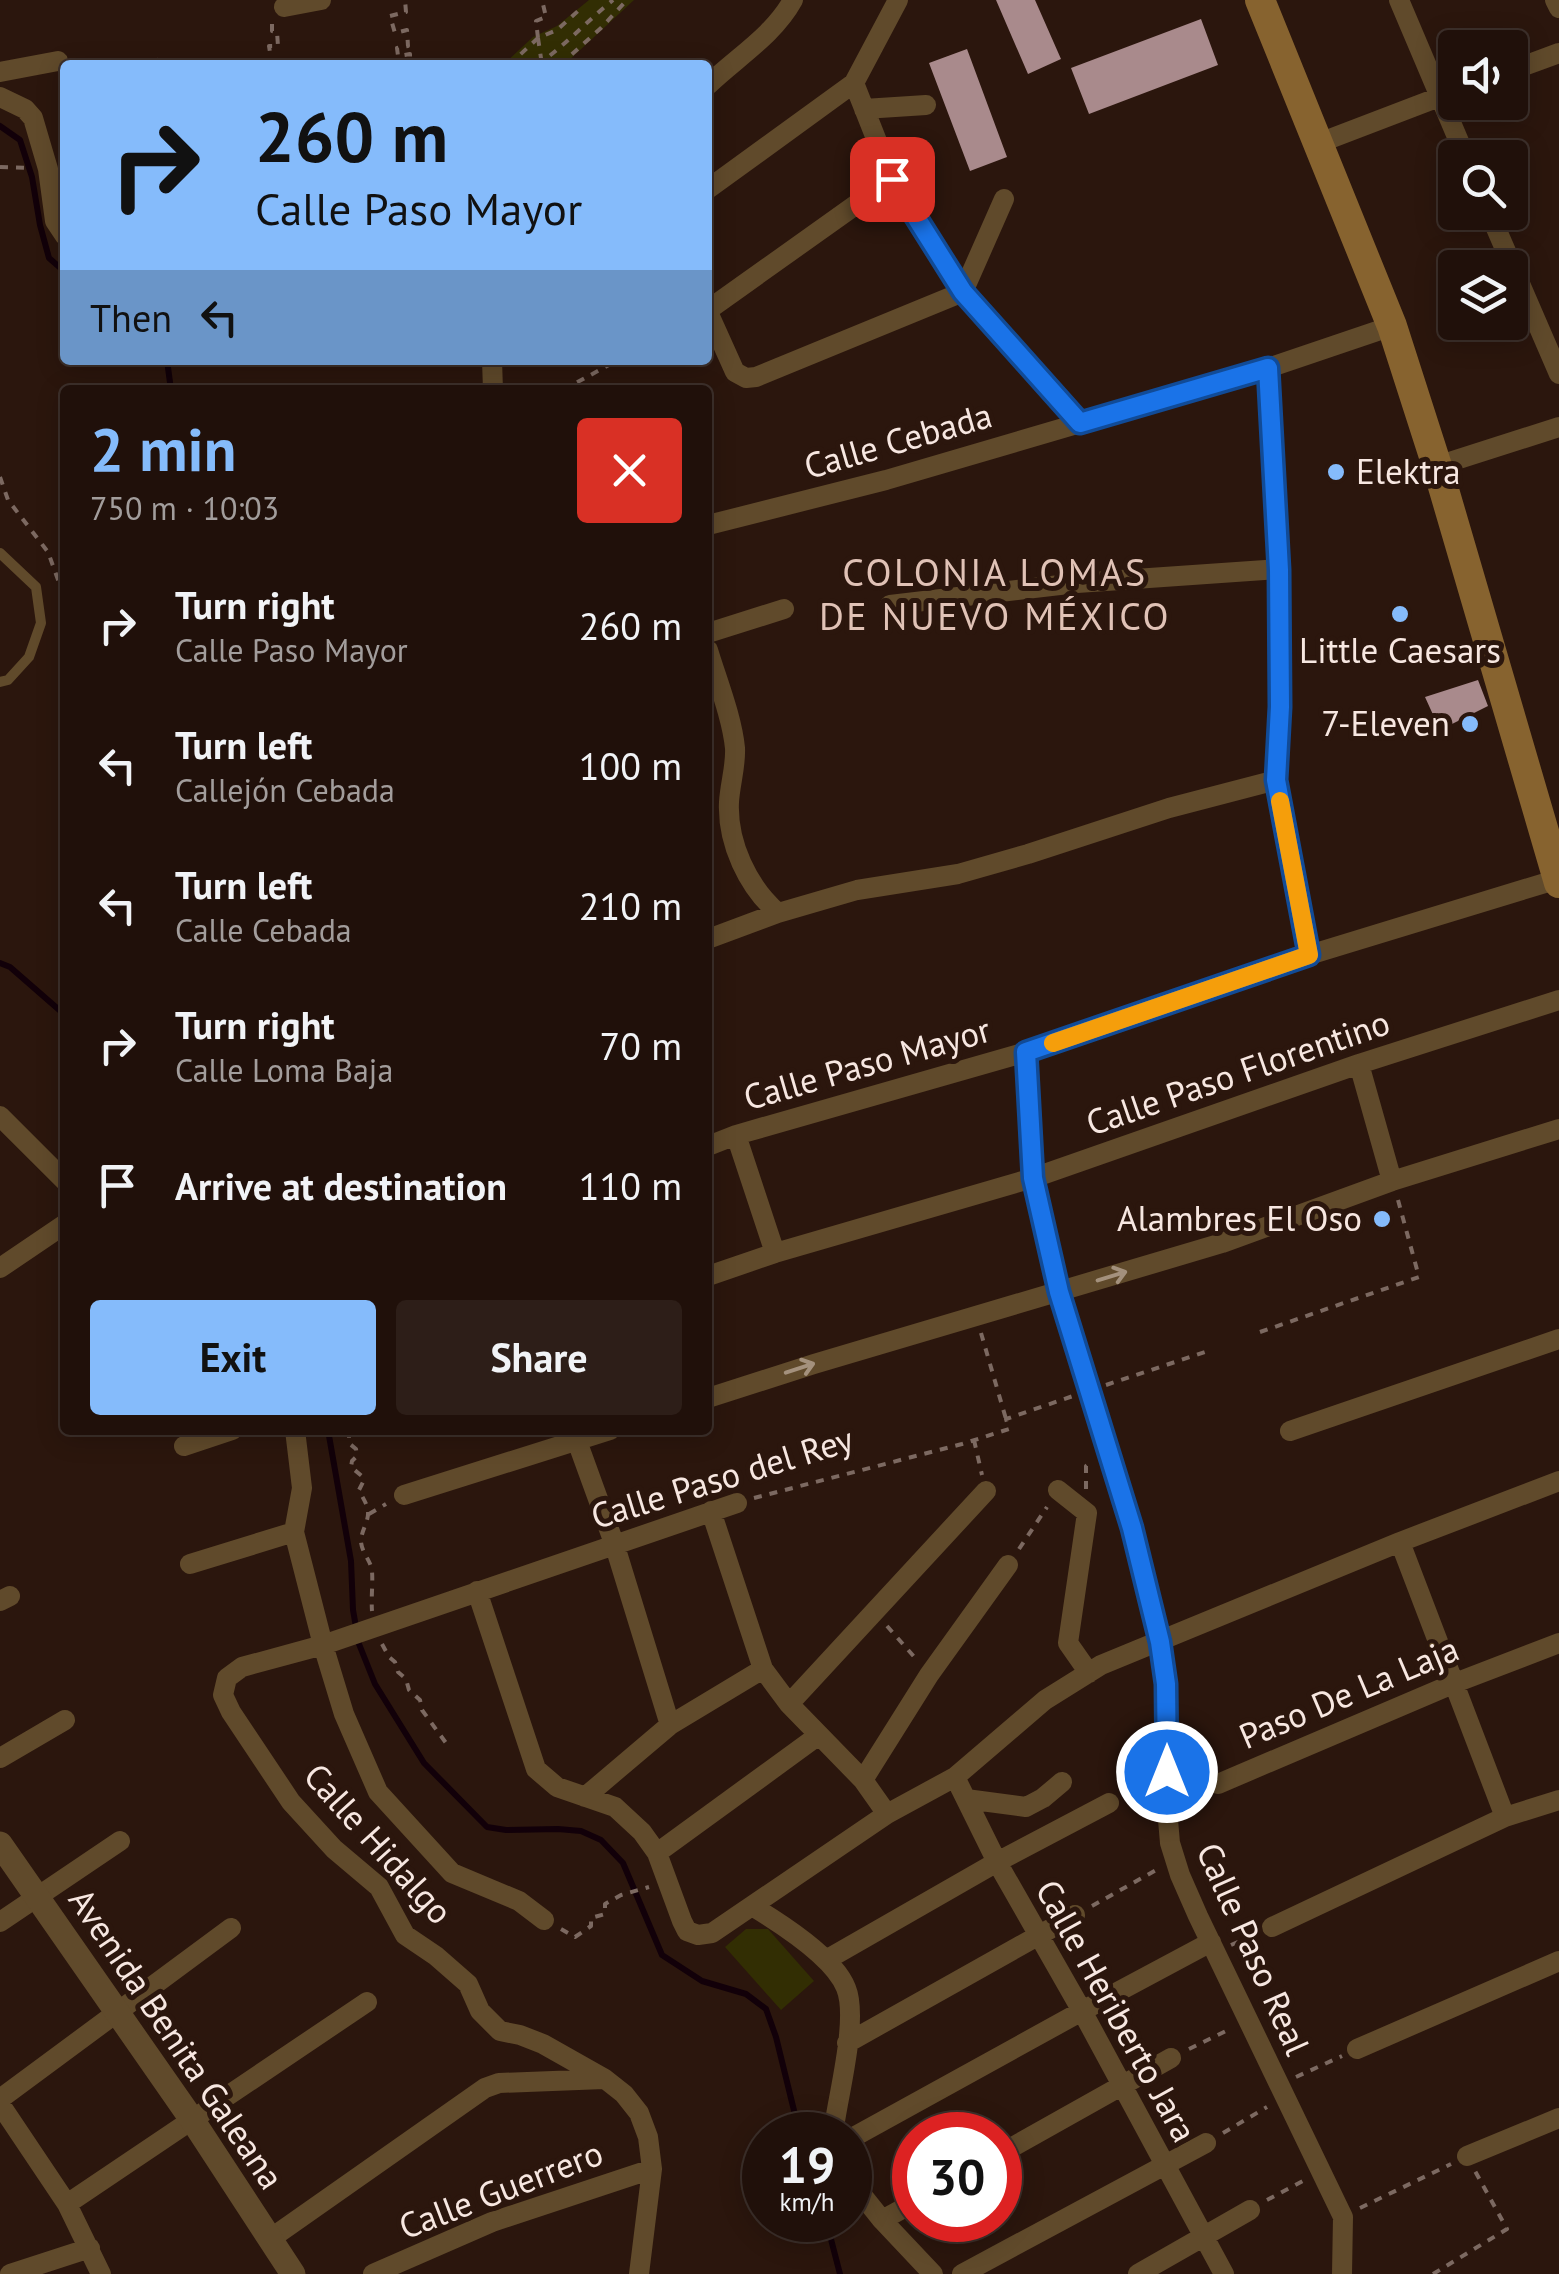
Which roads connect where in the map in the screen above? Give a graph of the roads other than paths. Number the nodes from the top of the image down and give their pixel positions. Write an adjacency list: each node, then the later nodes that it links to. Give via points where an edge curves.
1 (321, 0): 7 (street)
2 (793, 0): 14 (street, via 767,36)
3 (898, 0): 15 (street)
4 (1260, 0): 20 (main road)
5 (1399, 0): 13 (street)
6 (1556, 0): 8 (street)
7 (284, 7)
8 (1559, 8)
9 (1559, 53): 11 (street)
10 (58, 62): 12 (street)
11 (1528, 64)
12 (0, 72)
13 (1438, 76)
14 (712, 81)
15 (854, 83): 19 (street); 24 (street)
16 (1438, 96): 20 (street)
17 (0, 97): 22 (street, via 33,118)
18 (926, 105): 19 (street)
19 (864, 109): 23 (street)
20 (1318, 143): 31 (main road)
21 (60, 156): 22 (street)
22 (48, 170): 26 (street)
23 (892, 179): 28 (street); 29 (street)
24 (712, 186)
25 (1004, 199): 28 (street)
26 (60, 228)
27 (1498, 230): 33 (street)
28 (963, 292): 30 (street, via 756,377 735,372); 34 (street)
29 (712, 308)
30 (712, 320)
31 (1392, 326): 32 (street, Calle Cebada); 36 (main road)
32 (1268, 368): 34 (street, Calle Cebada); 39 (street)
33 (1559, 374)
34 (1080, 423): 37 (street, Calle Cebada)
35 (1559, 427): 36 (street)
36 (1437, 466): 46 (main road)
37 (712, 524)
38 (0, 553): 44 (lane, via 36,588 41,623 29,657)
39 (1279, 570): 40 (street); 45 (street)
40 (890, 605)
41 (784, 609): 42 (street)
42 (712, 632)
43 (712, 664): 48 (street, via 736,753 731,828 749,879)
44 (0, 682)
45 (1276, 780): 48 (street, via 958,874 857,890); 50 (street)
46 (1551, 827): 47 (main road)
47 (1559, 881): 50 (street, Calle Paso Mayor)
48 (778, 914): 49 (street)
49 (712, 938)
50 (1309, 955): 52 (street, Calle Paso Mayor)
51 (1559, 1000): 53 (street, Calle Paso Florentino)
52 (1026, 1052): 56 (street, Calle Paso Mayor); 59 (street, Calle Paso Real)
53 (1359, 1064): 59 (street, Calle Paso Florentino); 60 (street)
54 (0, 1116): 58 (street)
55 (1559, 1128): 60 (street)
56 (736, 1135): 57 (street, Calle Paso Mayor); 62 (street)
57 (712, 1144)
58 (60, 1176)
59 (1033, 1178): 62 (street, Calle Paso Florentino); 65 (street, Calle Paso Real)
60 (1392, 1181): 65 (street, one-way to 60, via 1222,1243)
61 (60, 1227): 63 (street)
62 (775, 1253): 64 (street, Calle Paso Florentino)
63 (0, 1268)
64 (712, 1275)
65 (1059, 1292): 67 (street, one-way to 65); 85 (street, Calle Paso Real)
66 (1559, 1339): 68 (street)
67 (712, 1397)
68 (1290, 1431)
69 (217, 1435): 72 (street)
70 (296, 1435): 79 (street, via 302,1488)
71 (575, 1435): 76 (street); 81 (street)
72 (184, 1446)
73 (1559, 1481): 80 (street)
74 (1058, 1490): 90 (street, via 1087,1514 1068,1643)
75 (986, 1491): 92 (street)
76 (404, 1495)
77 (737, 1502): 78 (street, Calle Paso del Rey)
78 (711, 1511): 81 (street, Calle Paso del Rey); 89 (street)
79 (294, 1532): 82 (street); 86 (street)
80 (1400, 1542): 85 (street); 91 (street)
81 (614, 1543): 84 (street, Calle Paso del Rey); 94 (street)
82 (190, 1564)
83 (1008, 1565): 98 (street)
84 (477, 1591): 86 (street, Calle Paso del Rey); 101 (street, via 536,1769 557,1787)
85 (1160, 1642): 90 (street); 119 (street, Calle Paso Real, via 1170,1843)
86 (328, 1643): 88 (street, Calle Paso del Rey); 114 (street, via 344,1714 378,1792 452,1873 520,1900)
87 (1559, 1643): 91 (street, Paso De La Laja)
88 (242, 1667): 128 (street, Calle Hidalgo, via 228,1678 224,1694 231,1712 291,1802 379,1887 405,1935 468,1984 480,2011 500,2031 544,2044)
89 (764, 1670): 92 (street); 94 (street)
90 (1089, 1672): 97 (street, via 1045,1700)
91 (1455, 1682): 100 (street, Paso De La Laja); 106 (street)
92 (789, 1704): 95 (street)
93 (65, 1720): 96 (street)
94 (670, 1725): 101 (street)
95 (819, 1735): 98 (street); 109 (street)
96 (0, 1758)
97 (955, 1777): 102 (street, Calle Heriberto Jara); 105 (street)
98 (863, 1780): 105 (street)
99 (1062, 1782): 102 (street, via 1026,1807)
100 (1218, 1784)
101 (585, 1797): 109 (street, via 615,1807)
102 (966, 1799): 110 (street, Calle Heriberto Jara)
103 (1559, 1800): 106 (street)
104 (1109, 1803): 110 (street)
105 (887, 1814): 112 (street)
106 (1506, 1817): 116 (street)
107 (120, 1841): 111 (street)
108 (0, 1844): 111 (street, Avenida Benita Galeana)
109 (657, 1853): 112 (street, via 688,1931 712,1933)
110 (998, 1862): 118 (street, Calle Heriberto Jara); 120 (street)
111 (36, 1897): 115 (street); 123 (street, Avenida Benita Galeana)
112 (752, 1906): 120 (street)
113 (1075, 1915): 118 (street)
114 (544, 1920)
115 (0, 1922)
116 (1272, 1927)
117 (230, 1928): 123 (street)
118 (1038, 1934): 124 (street, Calle Heriberto Jara); 125 (street)
119 (1213, 1947): 124 (street); 158 (street, Calle Paso Real, via 1342,2217)
120 (826, 1960): 125 (street, via 847,1990)
121 (1559, 1961): 126 (street)
122 (366, 2002): 133 (street)
123 (116, 2011): 130 (street); 133 (street, Avenida Benita Galeana)
124 (1082, 2011): 129 (street, Calle Heriberto Jara); 135 (street)
125 (847, 2043): 131 (street)
126 (1357, 2049)
127 (1171, 2058): 129 (street)
128 (604, 2079): 140 (street, Calle Hidalgo, via 639,2113); 147 (street, via 486,2088)
129 (1122, 2087): 136 (street); 139 (street, Calle Heriberto Jara)
130 (0, 2102): 134 (street)
131 (836, 2112)
132 (1559, 2118): 138 (street)
133 (193, 2121): 141 (street); 147 (street, Avenida Benita Galeana)
134 (7, 2126): 141 (street)
135 (872, 2128)
136 (1022, 2142)
137 (1206, 2142): 139 (street)
138 (1467, 2156)
139 (1164, 2166): 146 (street, Calle Heriberto Jara); 155 (street)
140 (652, 2169): 152 (street, Calle Guerrero, via 492,2222); 153 (street, Calle Hidalgo)
141 (66, 2204): 148 (street)
142 (872, 2208): 145 (street)
143 (1250, 2210): 146 (street)
144 (892, 2215): 145 (street)
145 (882, 2220): 154 (street)
146 (1203, 2237): 156 (street); 157 (street, Calle Heriberto Jara)
147 (270, 2239): 151 (street, Avenida Benita Galeana)
148 (90, 2248): 149 (street); 150 (street)
149 (10, 2274)
150 (101, 2274)
151 (293, 2274)
152 (373, 2274)
153 (639, 2274)
154 (933, 2274)
155 (962, 2274)
156 (1138, 2274)
157 (1224, 2274)
158 (1342, 2274)

